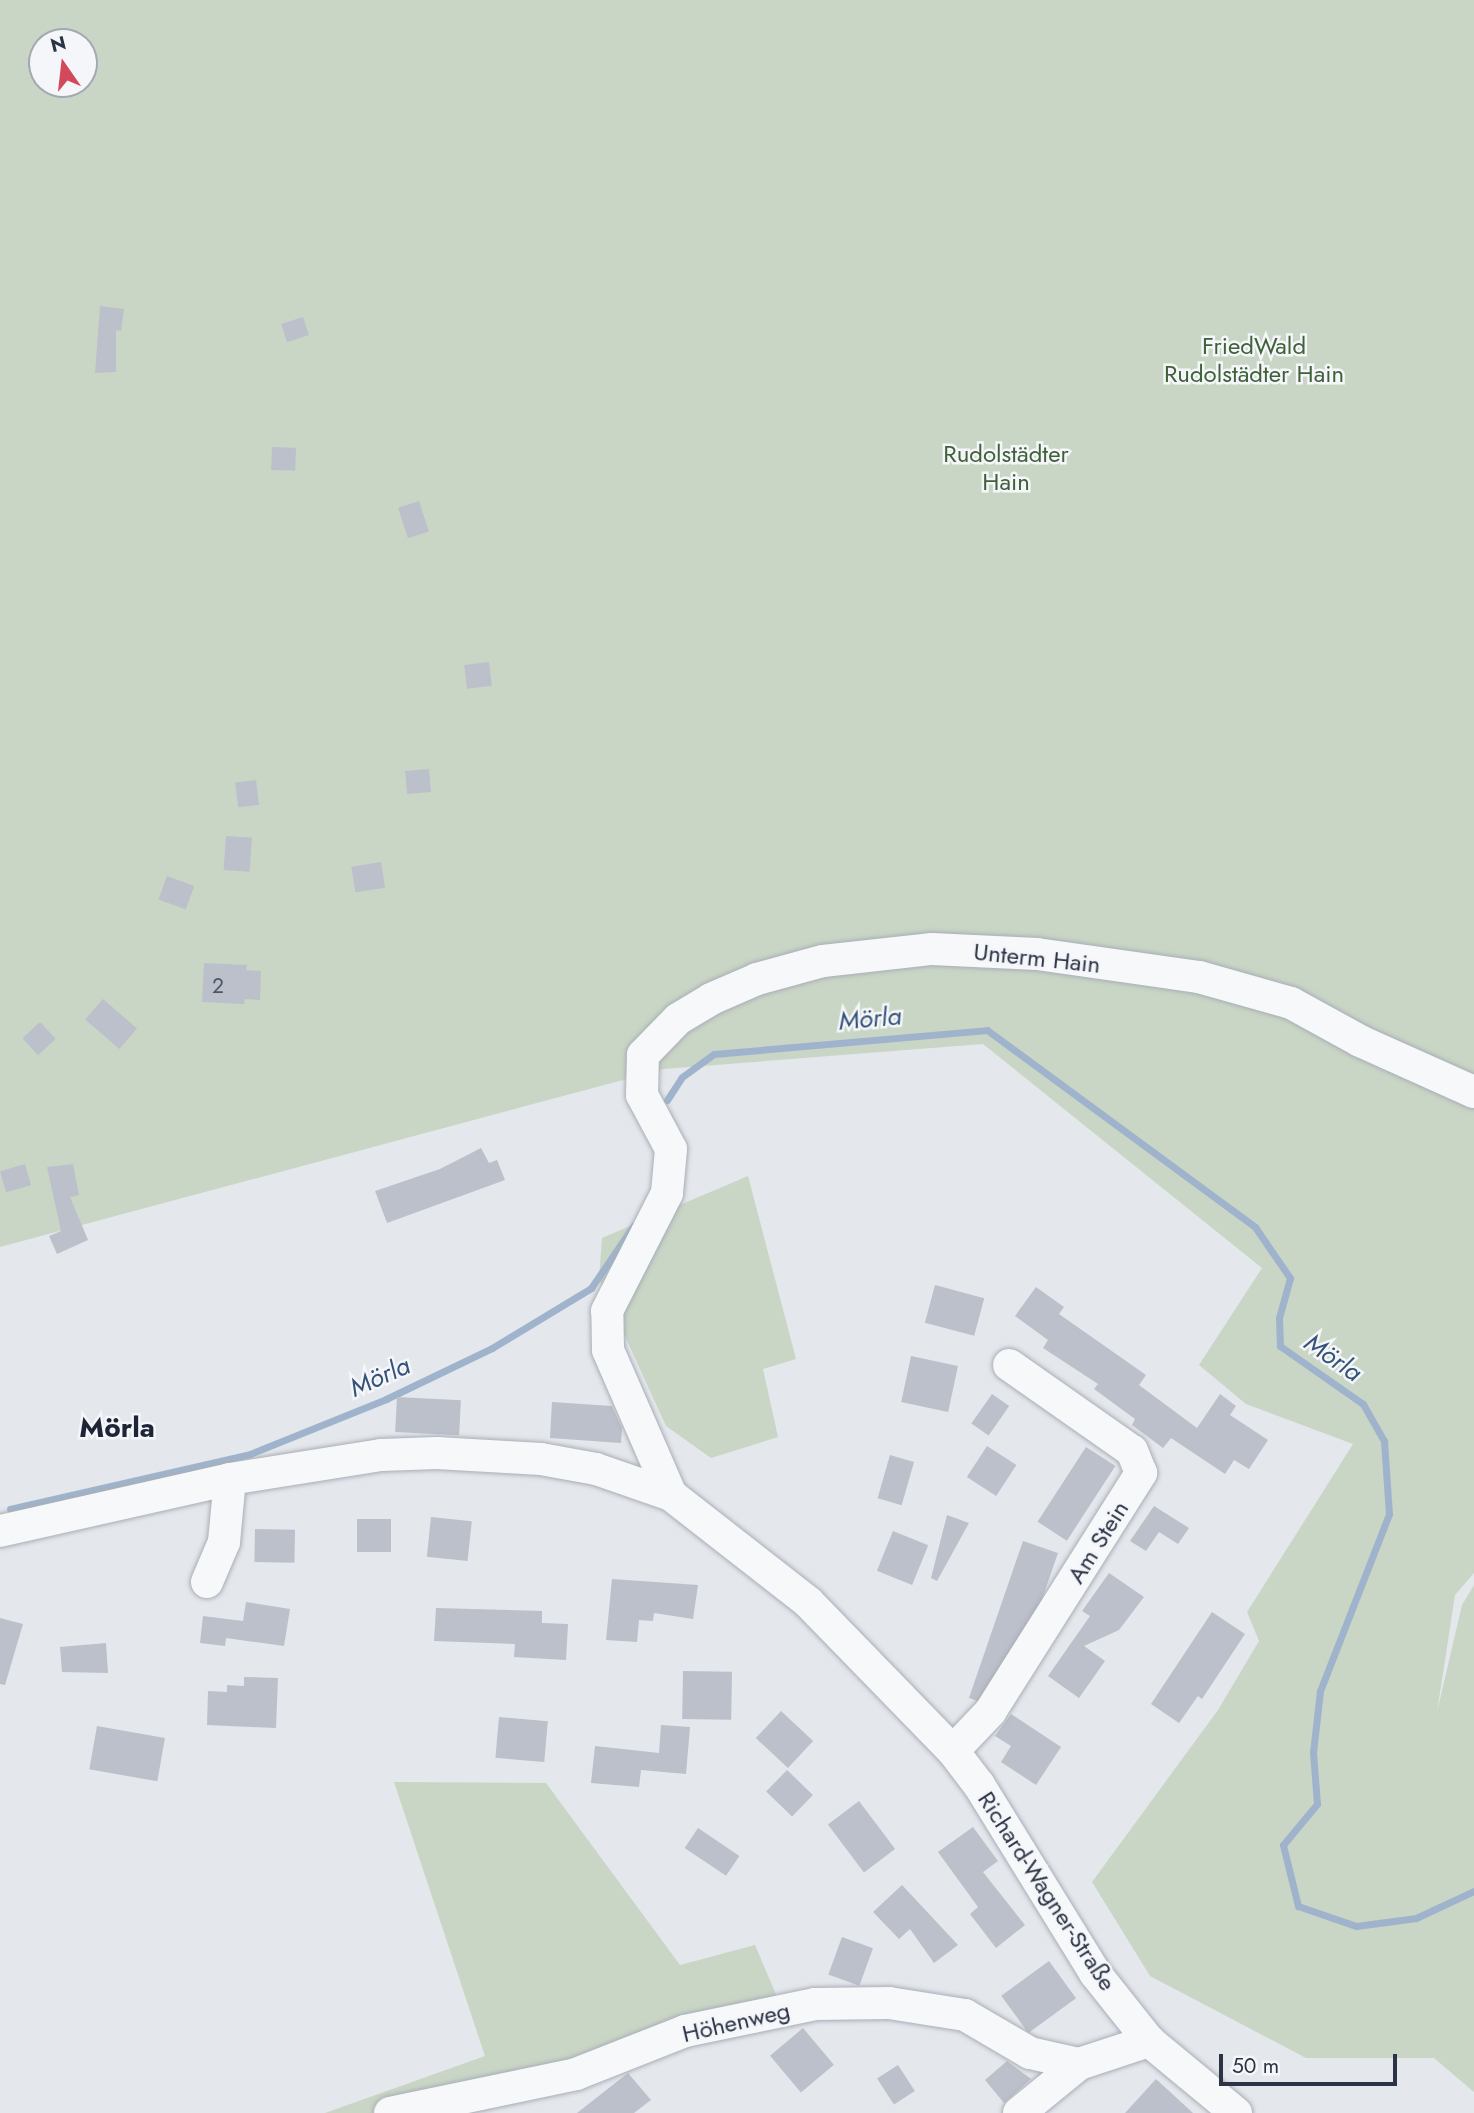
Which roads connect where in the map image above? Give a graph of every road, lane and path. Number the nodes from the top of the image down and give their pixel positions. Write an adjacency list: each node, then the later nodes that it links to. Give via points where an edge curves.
1 (1474, 1093): 4 (street, Unterm Hain, via 1360,1041 1291,1003 1199,977 1037,954 932,949 823,961 757,979 711,999 678,1020 643,1055 642,1095 671,1149 667,1193 607,1311 608,1350)
2 (1009, 1365): 7 (street, Am Stein, via 1132,1451 1141,1473 990,1712)
3 (230, 1479): 4 (street, via 320,1462 437,1453 541,1459 596,1469); 5 (street); 6 (street, via 224,1542)
4 (671, 1495): 7 (street, via 808,1602)
5 (0, 1531)
6 (207, 1582)
7 (953, 1751): 8 (street, Richard-Wagner-Straße, via 985,1795 1073,1942)
8 (1149, 2041): 9 (street); 12 (street, Richard-Wagner-Straße)
9 (1079, 2064): 10 (street, Höhenweg, via 1030,2053 965,2015 889,2003 815,2004 742,2015 685,2031 576,2074); 11 (street)
10 (390, 2113)
11 (1019, 2113)
12 (1236, 2113)

